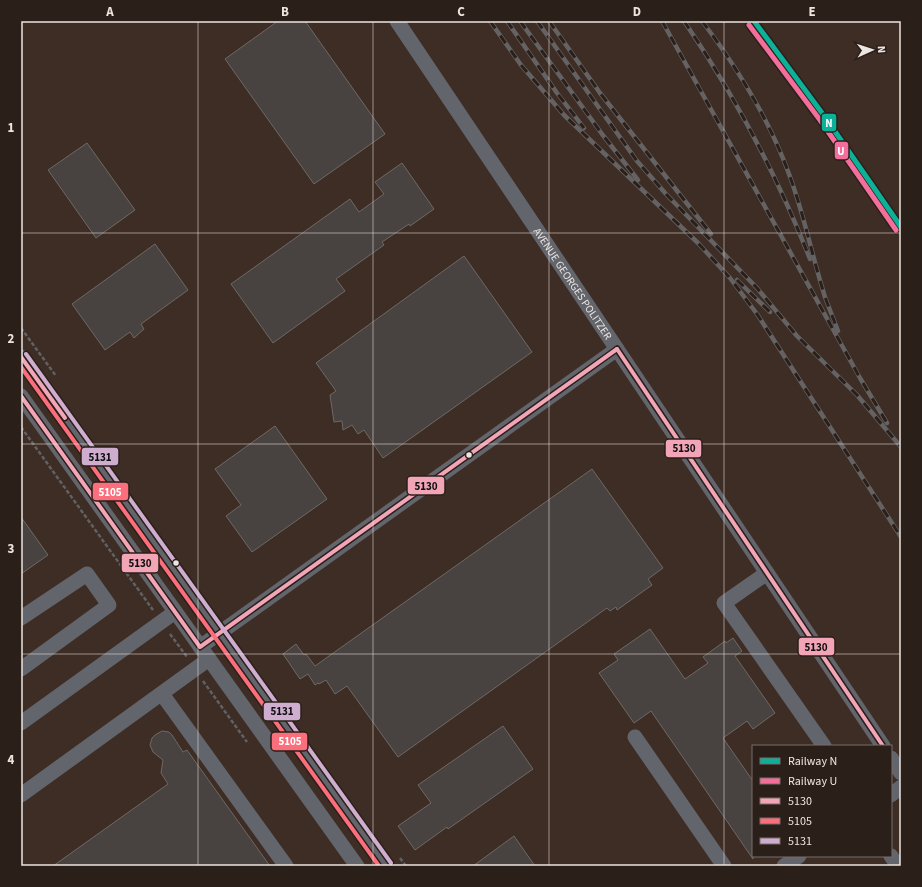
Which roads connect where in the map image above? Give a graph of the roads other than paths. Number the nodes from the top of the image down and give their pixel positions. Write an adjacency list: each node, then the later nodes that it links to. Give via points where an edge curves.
1 (397, 21): 2 (street, AVENUE GEORGES POLITZER)
2 (617, 349): 5 (street, AVENUE GEORGES POLITZER); 8 (street)
3 (21, 357): 8 (street)
4 (21, 396): 6 (street)
5 (767, 573): 15 (street, via 724,603); 16 (street, AVENUE GEORGES POLITZER)
6 (175, 612): 9 (street); 13 (street)
7 (21, 618): 11 (street, via 87,574 109,605)
8 (220, 634): 9 (street); 26 (street)
9 (200, 647): 10 (street)
10 (209, 660): 12 (street); 25 (street)
11 (21, 669)
12 (162, 694): 21 (street); 24 (street)
13 (23, 717)
14 (636, 737): 27 (street)
15 (823, 745)
16 (882, 745)
17 (892, 760): 18 (street)
18 (901, 773)
19 (901, 788): 20 (street)
20 (892, 794)
21 (21, 795)
22 (798, 857): 28 (street)
23 (892, 857): 29 (street)
24 (286, 866)
25 (357, 866)
26 (386, 866)
27 (724, 866)
28 (784, 866)
29 (898, 866)

